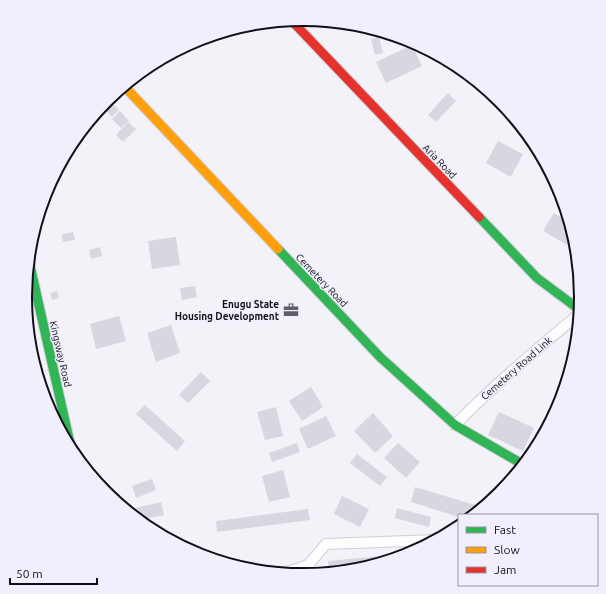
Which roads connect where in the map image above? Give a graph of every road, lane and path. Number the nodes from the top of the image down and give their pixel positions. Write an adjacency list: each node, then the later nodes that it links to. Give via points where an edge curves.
1 (297, 26): 4 (street, Aria Road, via 537,278)
2 (128, 90): 6 (street, Cemetery Road, via 380,357)
3 (33, 279): 7 (street, Kingsway Road)
4 (574, 305)
5 (573, 319): 6 (street, Cemetery Road Link, via 485,395)
6 (455, 425): 8 (street, Cemetery Road)
7 (67, 430)
8 (518, 462)
9 (422, 541): 10 (street, via 326,544 308,565)
10 (300, 568)

